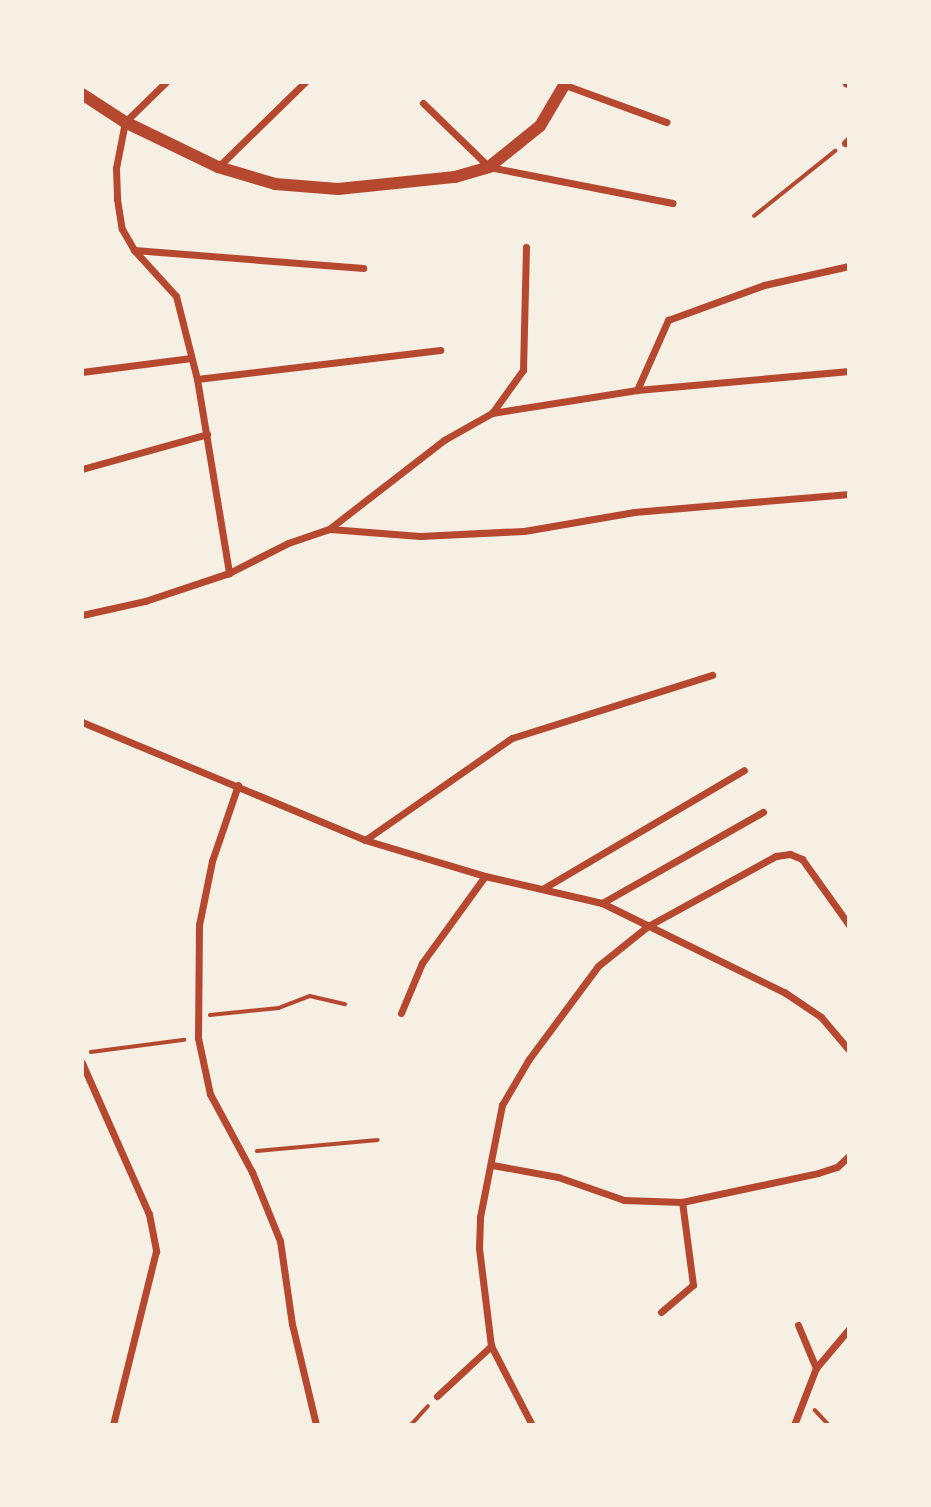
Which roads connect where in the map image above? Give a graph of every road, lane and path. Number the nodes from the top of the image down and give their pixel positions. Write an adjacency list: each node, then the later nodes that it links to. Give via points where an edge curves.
1 (166, 82): 6 (street)
2 (305, 82): 9 (street)
3 (566, 84): 7 (street); 10 (street, via 540,126)
4 (82, 94): 6 (street)
5 (423, 103): 10 (street)
6 (125, 122): 9 (street); 14 (street, via 116,168 117,199 122,229)
7 (666, 122)
8 (847, 141): 12 (path)
9 (218, 167): 10 (street, via 275,184 338,189 455,177)
10 (489, 167): 11 (street)
11 (672, 203)
12 (754, 216)
13 (526, 247): 23 (street, via 523,370)
14 (134, 250): 16 (street); 18 (street, via 176,296)
15 (849, 265): 22 (street, via 764,285 668,320)
16 (363, 268)
17 (440, 350): 21 (street)
18 (191, 358): 20 (street); 21 (street)
19 (849, 371): 22 (street)
20 (82, 372)
21 (197, 379): 24 (street)
22 (637, 390): 23 (street)
23 (492, 413): 27 (street, via 444,440)
24 (207, 434): 25 (street); 28 (street)
25 (82, 469)
26 (849, 494): 27 (street, via 648,511 511,532 420,536)
27 (329, 529): 28 (street, via 288,543)
28 (229, 573): 29 (street, via 145,601)
29 (82, 615)
30 (712, 675): 35 (street, via 512,738)
31 (82, 722): 33 (street)
32 (744, 770): 37 (street)
33 (239, 785): 35 (street); 43 (street, via 212,861 199,925)
34 (763, 812): 38 (street)
35 (365, 840): 36 (street)
36 (485, 876): 37 (street); 42 (street, via 422,963)
37 (544, 888): 38 (street)
38 (602, 903): 40 (street)
39 (849, 925): 40 (street, via 802,859 790,854 776,856)
40 (648, 926): 45 (street, via 784,992 821,1017); 51 (street, via 598,966 529,1059 502,1105)
41 (345, 1004): 43 (path, via 310,996 279,1008)
42 (401, 1013)
43 (197, 1016): 44 (street)
44 (198, 1038): 46 (path); 49 (street, via 210,1094)
45 (849, 1050)
46 (82, 1054)
47 (82, 1063): 60 (street, via 149,1214 156,1251)
48 (378, 1140): 49 (path)
49 (241, 1152): 61 (street, via 280,1241 292,1324)
50 (849, 1156): 52 (street, via 837,1167 818,1173)
51 (492, 1165): 52 (street, via 558,1177 624,1200); 56 (street, via 480,1217 479,1248)
52 (682, 1202): 53 (street, via 692,1285)
53 (661, 1312)
54 (798, 1325): 57 (street)
55 (849, 1329): 57 (street)
56 (491, 1346): 58 (street); 63 (street)
57 (816, 1367): 59 (street)
58 (437, 1396): 62 (path)
59 (806, 1401): 64 (street); 65 (path)
60 (111, 1423)
61 (316, 1425)
62 (411, 1425)
63 (532, 1425)
64 (794, 1425)
65 (829, 1425)

